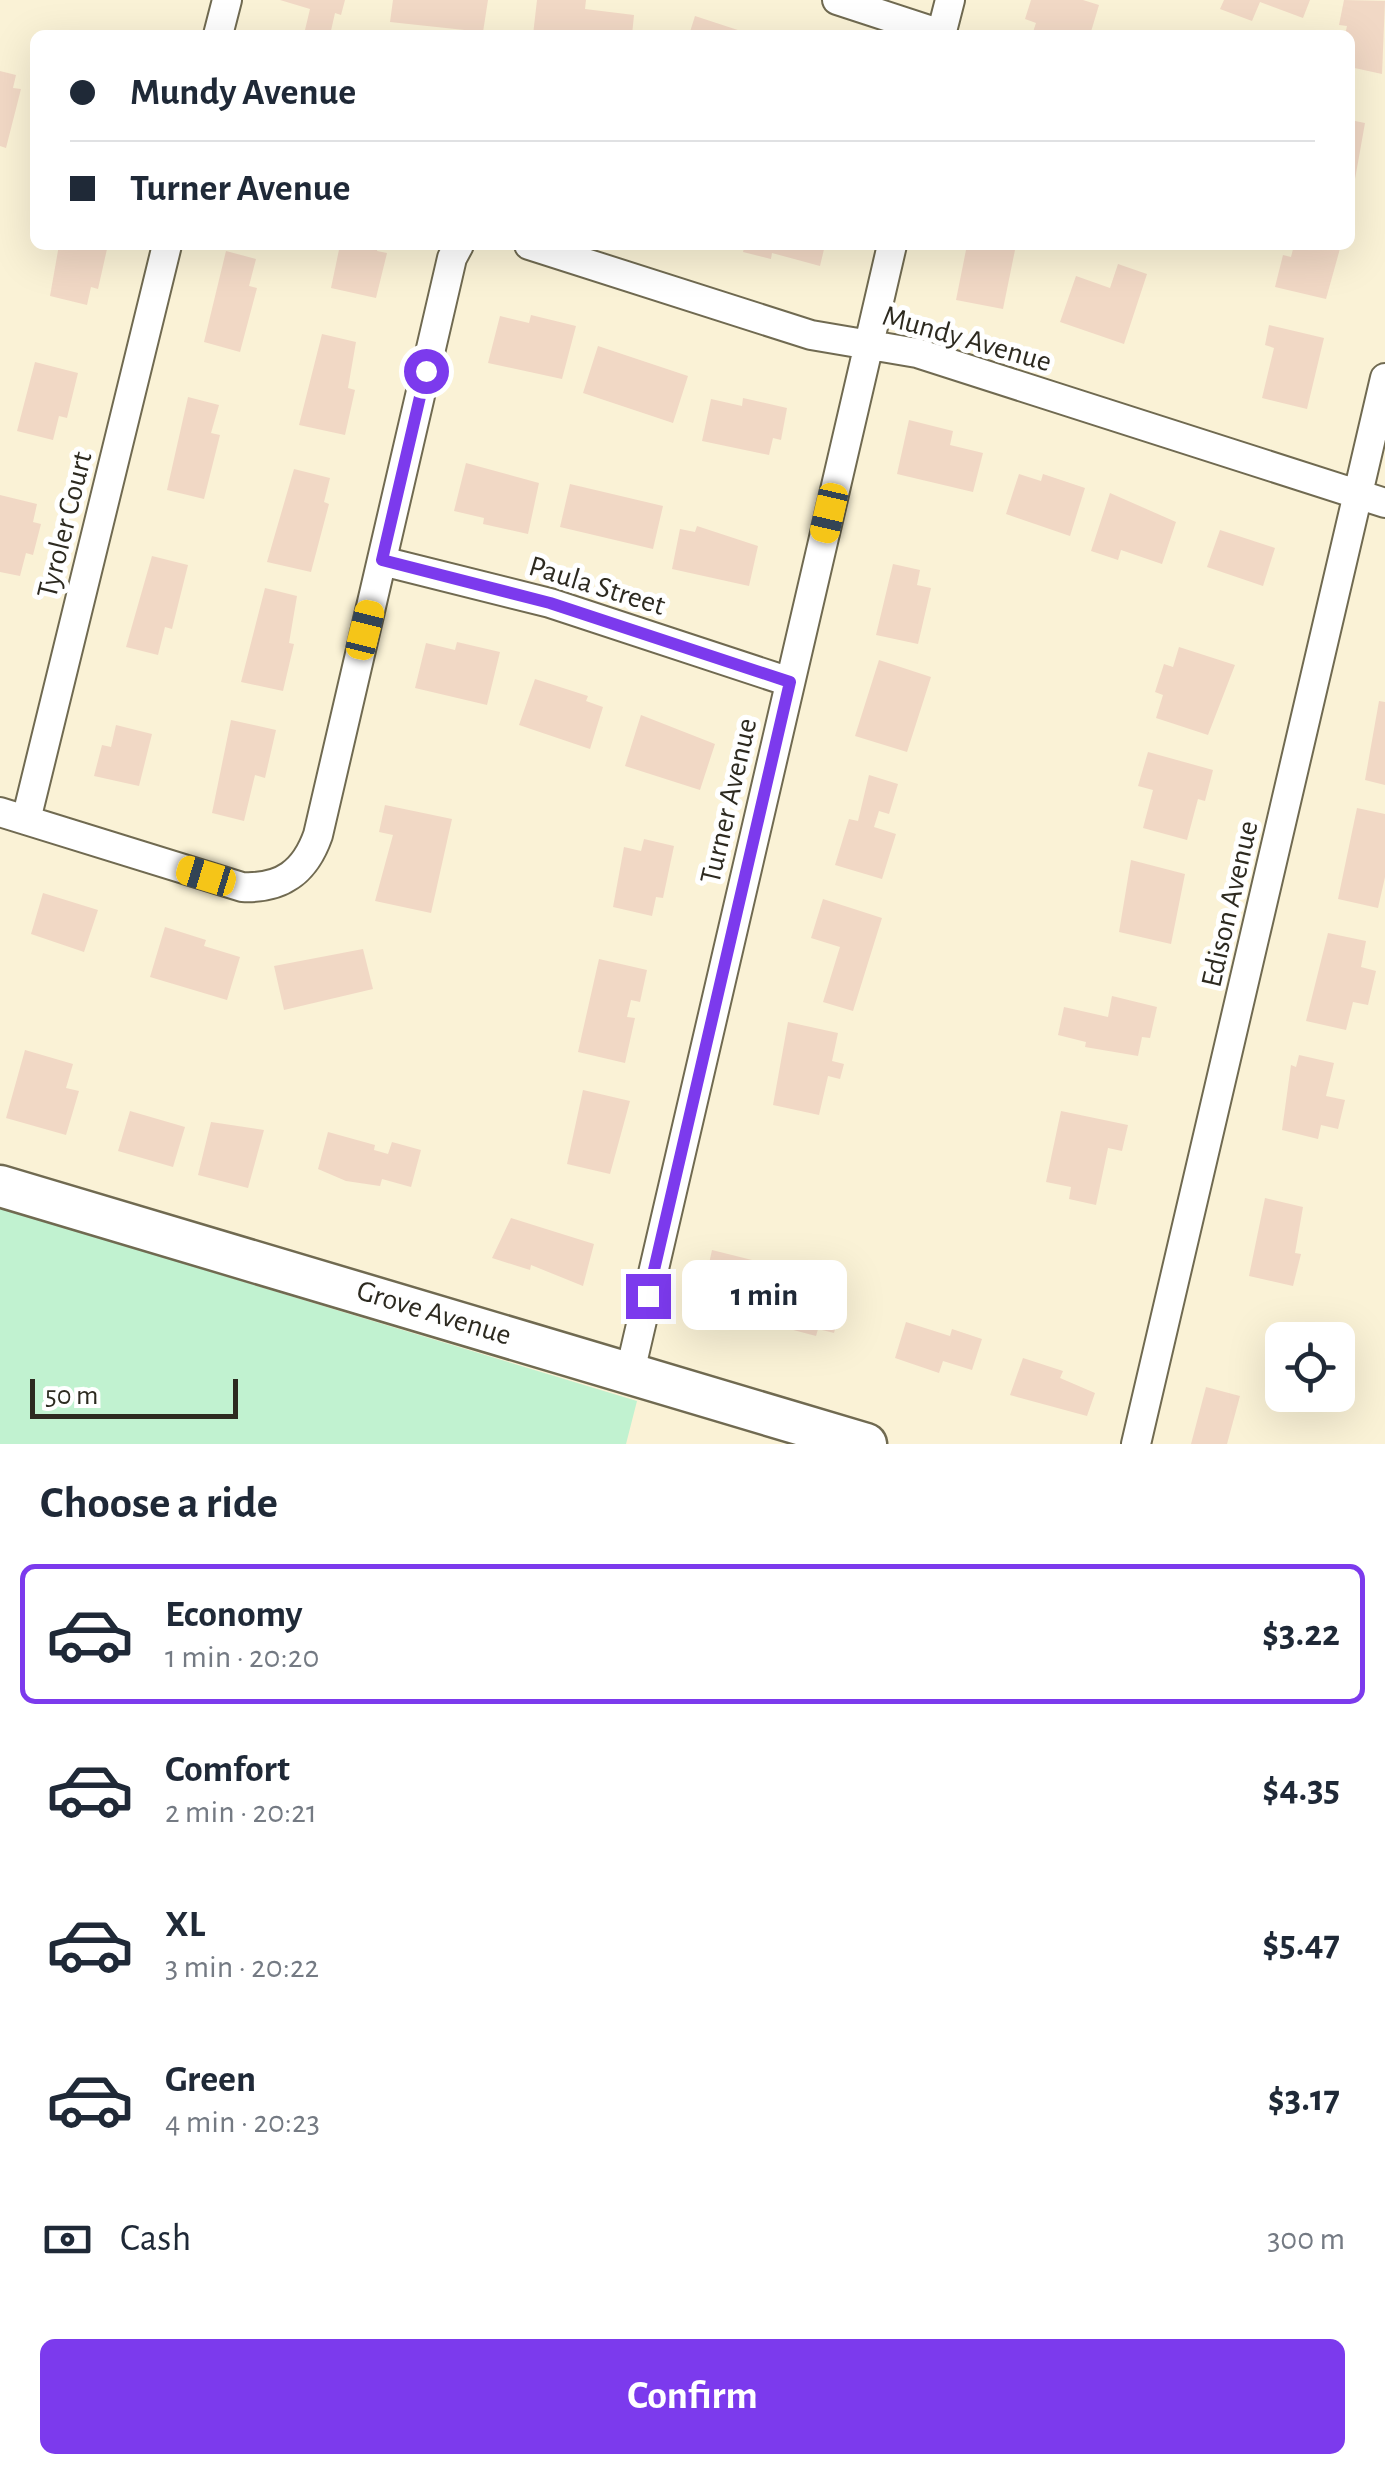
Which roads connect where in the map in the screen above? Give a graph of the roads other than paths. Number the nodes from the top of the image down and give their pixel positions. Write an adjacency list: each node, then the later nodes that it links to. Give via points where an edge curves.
1 (227, 0): 4 (street)
2 (837, 0): 5 (street)
3 (950, 0): 6 (street)
4 (219, 30)
5 (926, 30)
6 (942, 30)
7 (166, 250): 16 (street, Tyroler Court)
8 (456, 250): 14 (street)
9 (546, 250): 11 (street, Mundy Avenue, via 811,335)
10 (891, 250): 11 (street, Turner Avenue)
11 (868, 344): 13 (street, Mundy Avenue, via 917,353); 15 (street, Turner Avenue)
12 (1385, 378): 13 (street, Edison Avenue)
13 (1372, 499): 20 (street, Edison Avenue)
14 (382, 560): 15 (street, Paula Street, via 550,603); 16 (street, via 318,836 291,877 242,887)
15 (790, 682): 18 (street, Turner Avenue)
16 (13, 816)
17 (0, 1186): 18 (street, Grove Avenue)
18 (630, 1372): 19 (street, Grove Avenue)
19 (866, 1444)
20 (1136, 1444)

